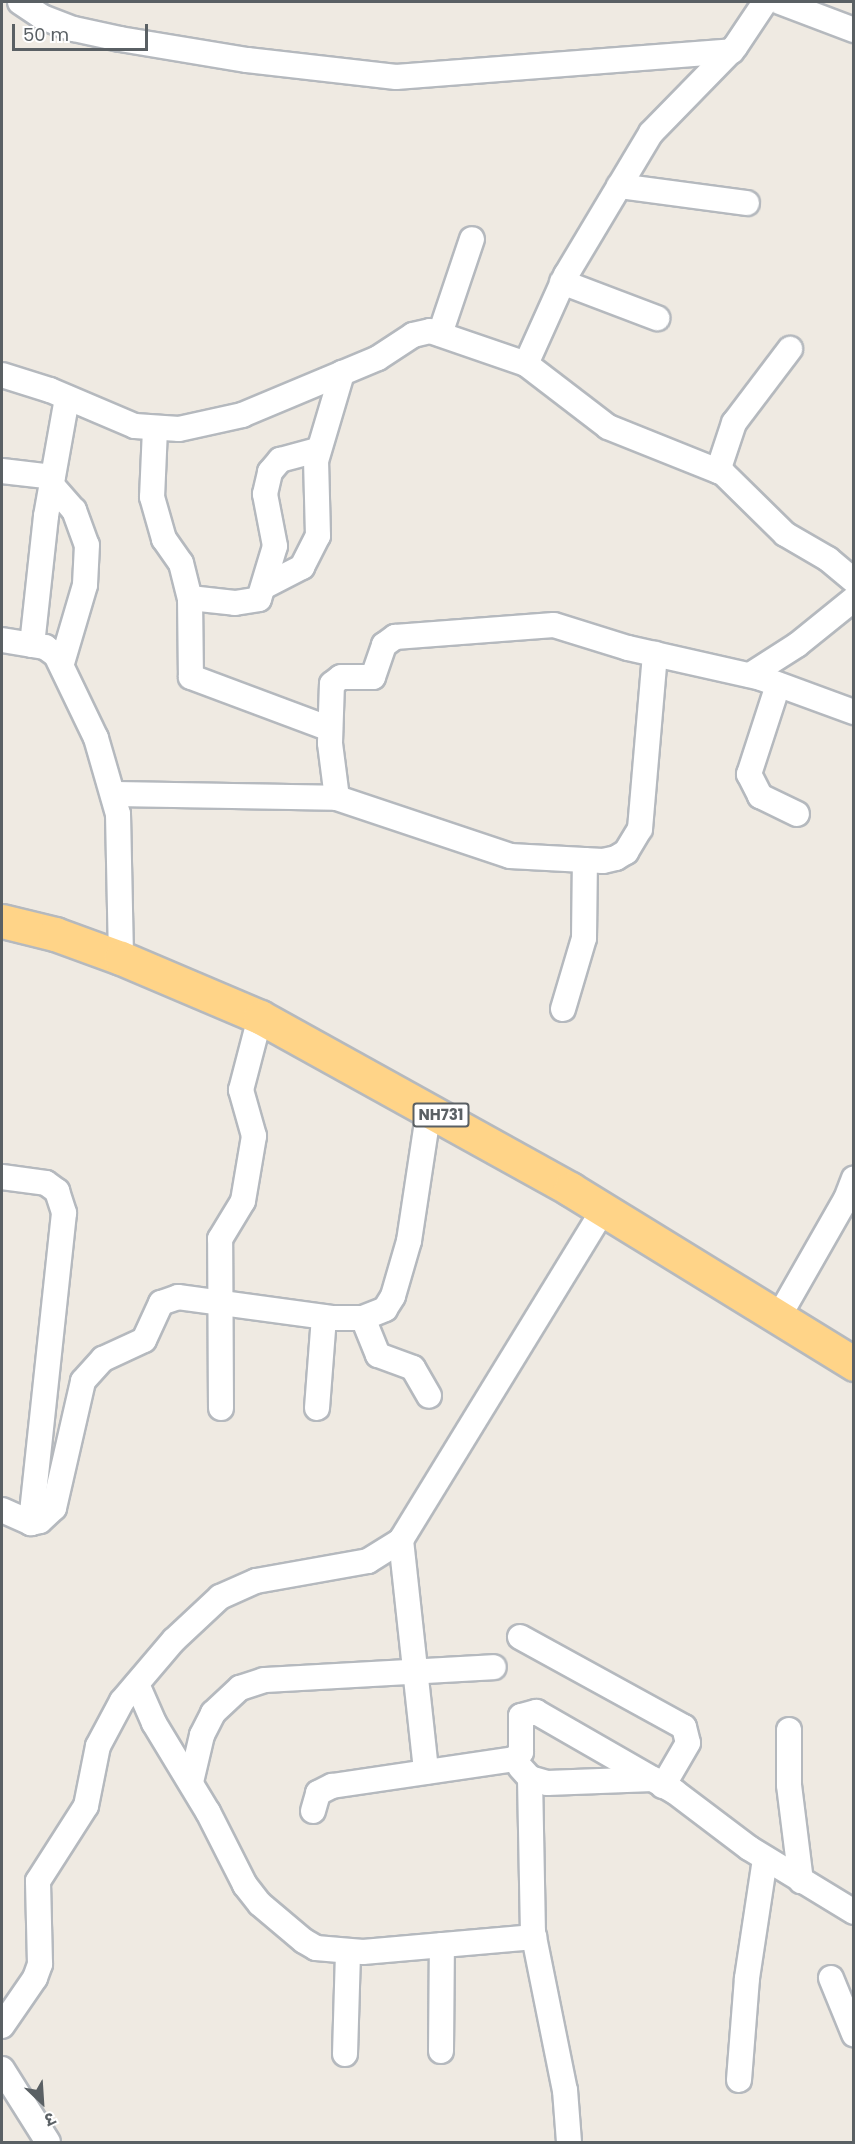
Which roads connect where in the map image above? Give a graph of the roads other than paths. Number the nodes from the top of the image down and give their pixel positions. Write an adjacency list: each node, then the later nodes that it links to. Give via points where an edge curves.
1 (20, 2): 4 (street, via 42,17 74,29 120,39 248,60 385,76)
2 (763, 12): 3 (street); 4 (street)
3 (854, 30)
4 (732, 51): 5 (street, via 651,133)
5 (619, 186): 6 (street); 8 (street)
6 (747, 203)
7 (472, 240): 10 (street)
8 (562, 282): 9 (street); 12 (street)
9 (657, 318)
10 (440, 334): 12 (street); 13 (street, via 413,335 378,358)
11 (790, 350): 19 (street, via 734,423)
12 (526, 364): 19 (street, via 608,427)
13 (342, 373): 16 (street, via 242,415 199,426); 17 (street)
14 (2, 375): 15 (street)
15 (67, 398): 16 (street, via 122,421); 20 (street)
16 (155, 429): 23 (street, via 152,498 164,539 181,563)
17 (318, 450): 22 (street, via 318,536 302,567); 22 (street, via 280,460 270,472 265,494 275,546)
18 (2, 471): 20 (street)
19 (718, 471): 21 (street, via 736,482 785,534 828,559)
20 (52, 480): 26 (street); 28 (street, via 74,510 87,545 86,585)
21 (854, 581)
22 (265, 586): 23 (street, via 260,599 249,603)
23 (190, 598): 32 (street, via 191,677)
24 (854, 599): 29 (street, via 804,640)
25 (2, 640): 26 (street)
26 (32, 645): 28 (street, via 45,647)
27 (655, 654): 29 (street); 32 (street, via 554,625 395,637 384,645 373,677 341,677 332,684); 36 (street, via 640,829 626,852 616,858)
28 (62, 663): 33 (street, via 96,738)
29 (750, 675): 30 (street)
30 (778, 685): 31 (street); 35 (street, via 749,774 760,796)
31 (854, 712)
32 (330, 729): 34 (street)
33 (113, 794): 34 (street); 38 (street, via 122,866)
34 (337, 798): 36 (street, via 510,856)
35 (797, 814)
36 (585, 860): 39 (street, via 584,938)
37 (2, 921): 38 (highway, NH731, via 46,931)
38 (121, 958): 40 (highway, NH731)
39 (563, 1009)
40 (260, 1017): 41 (highway, NH731); 45 (street, via 241,1090 253,1145 241,1209 220,1239)
41 (429, 1108): 44 (highway, NH731); 47 (street, via 408,1241 393,1296 385,1309)
42 (2, 1177): 53 (street, via 46,1183 57,1191 64,1213)
43 (854, 1178): 48 (street)
44 (603, 1210): 48 (highway, NH731); 54 (street)
45 (218, 1303): 46 (street); 51 (street); 53 (street, via 178,1298 161,1303 144,1340 103,1359 90,1371 78,1394 58,1498 46,1517)
46 (324, 1317): 47 (street); 52 (street)
47 (363, 1318): 50 (street, via 378,1355 413,1368)
48 (778, 1318): 49 (highway, NH731)
49 (854, 1364)
50 (429, 1396)
51 (221, 1408)
52 (317, 1408)
53 (11, 1511)
54 (401, 1540): 57 (street); 58 (street, via 368,1561 256,1581 220,1597 202,1610)
55 (520, 1637): 64 (street, via 684,1727 688,1743)
56 (494, 1667): 57 (street)
57 (413, 1669): 61 (street); 63 (street, via 264,1680 240,1688 213,1713 202,1735)
58 (137, 1684): 63 (street, via 154,1723); 73 (street, via 107,1723 86,1806 38,1881 40,1964 35,1978)
59 (789, 1730): 67 (street, via 789,1785)
60 (514, 1759): 61 (street); 62 (street); 64 (street, via 521,1752 521,1716 530,1711)
61 (426, 1772): 65 (street, via 332,1786 318,1793)
62 (530, 1778): 64 (street, via 547,1783); 69 (street)
63 (191, 1782): 71 (street, via 245,1885 260,1904 316,1948)
64 (658, 1782): 66 (street)
65 (313, 1810)
66 (765, 1858): 67 (street); 78 (street, via 747,1978)
67 (801, 1881): 68 (street)
68 (854, 1912)
69 (534, 1937): 70 (street); 80 (street, via 565,2090)
70 (442, 1945): 71 (street); 75 (street)
71 (348, 1952): 76 (street)
72 (831, 1978): 74 (street)
73 (2, 2025)
74 (854, 2034)
75 (441, 2051)
76 (345, 2054)
77 (2, 2069): 79 (street)
78 (739, 2080)
79 (48, 2142)
80 (569, 2142)

